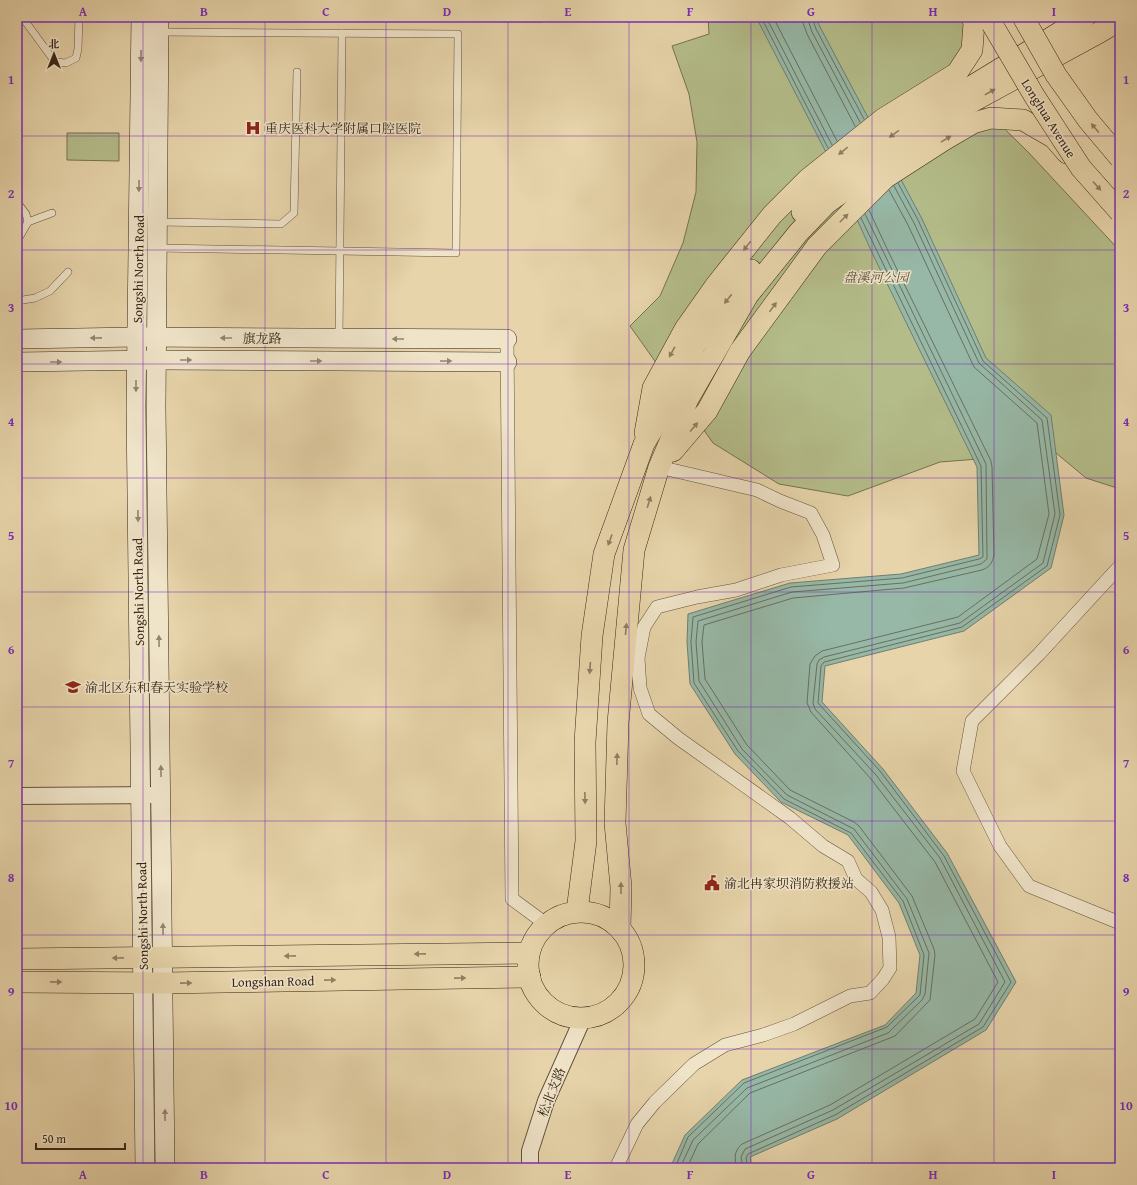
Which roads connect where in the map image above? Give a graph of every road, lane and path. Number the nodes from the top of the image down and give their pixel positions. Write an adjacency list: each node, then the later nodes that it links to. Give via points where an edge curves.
1 (22, 17): 2 (lane, via 55,62 66,63 76,58)
2 (78, 17)
3 (141, 17): 26 (main road, Songshi North Road, one-way to 26)
4 (972, 17): 20 (main road, one-way to 20, via 972,50 957,73 883,119 808,179)
5 (1023, 17): 13 (main road, one-way to 5, bridge, via 1088,120 1056,75)
6 (1085, 17): 12 (main road)
7 (1120, 20): 12 (main road, one-way to 7)
8 (990, 21): 14 (main road, Longhua Avenue, bridge)
9 (159, 24): 10 (lane); 19 (main road, Songshi North Road)
10 (342, 33): 23 (lane); 23 (lane, via 458,34 456,252)
11 (297, 72): 19 (lane, via 294,213 281,224)
12 (953, 104): 20 (main road, via 897,132 821,189)
13 (1120, 158)
14 (1081, 168): 16 (main road, Longhua Avenue, one-way to 16, bridge); 35 (main road, one-way to 14, bridge, via 707,411 740,351 817,246 885,178 974,123 991,118 1024,120 1054,138)
15 (17, 202): 18 (lane, via 26,214)
16 (1120, 212)
17 (52, 213): 18 (lane)
18 (28, 222): 21 (lane, via 20,236)
19 (158, 222): 22 (main road, Songshi North Road)
20 (787, 224): 35 (main road, via 688,399); 40 (main road, one-way to 40, via 726,300 695,345 671,398 644,444 604,554 592,636 585,742 586,841)
21 (17, 236)
22 (157, 248): 23 (lane); 27 (main road, Songshi North Road)
23 (340, 251): 28 (lane)
24 (68, 272): 25 (lane, via 50,291 35,298)
25 (17, 301)
26 (137, 337): 27 (main road, 旗龙路); 29 (main road, 旗龙路, one-way to 29); 32 (main road, Songshi North Road)
27 (157, 338): 28 (main road, 旗龙路, one-way to 27); 31 (main road, Songshi North Road)
28 (339, 338): 30 (main road, 旗龙路, one-way to 28)
29 (17, 339)
30 (507, 339): 34 (street)
31 (157, 360): 32 (main road); 34 (main road, one-way to 34); 38 (main road, Songshi North Road, one-way to 31)
32 (137, 361): 33 (main road, one-way to 32); 37 (main road, Songshi North Road, one-way to 37)
33 (17, 362)
34 (507, 362): 42 (street, via 512,899)
35 (659, 467): 43 (main road, one-way to 35, via 621,887 615,823 618,723 634,550); 56 (street, via 757,490 811,512 823,535 833,565 781,575 736,590 657,607 644,627 638,658 640,688 649,714 660,724 790,818 823,846 848,861 856,879 871,892 882,910 889,937 890,968 870,993 850,996 794,1024 763,1036 725,1045 694,1064 655,1102 637,1124)
36 (1120, 566): 41 (street, via 1039,654 972,721 963,770 1000,846 1029,886)
37 (141, 795): 38 (street); 39 (street); 45 (main road, Songshi North Road)
38 (161, 795): 46 (main road, Songshi North Road, one-way to 38)
39 (17, 796)
40 (577, 911): 42 (main road); 43 (main road, via 607,918)
41 (1120, 923)
42 (546, 924): 44 (main road, via 535,937)
43 (620, 927): 52 (main road, via 630,942 634,976 627,993 615,1006 600,1015)
44 (529, 953): 46 (main road, Longshan Road, one-way to 46); 48 (main road)
45 (143, 957): 46 (main road, Longshan Road); 47 (main road, Longshan Road, one-way to 47); 50 (main road, Songshi North Road)
46 (164, 958): 51 (main road, Songshi North Road)
47 (17, 959)
48 (530, 977): 51 (main road, Longshan Road, one-way to 48); 52 (main road, via 536,993 548,1006 564,1015)
49 (17, 982): 50 (main road, Longshan Road, one-way to 50)
50 (143, 983): 51 (main road, Longshan Road); 53 (main road, Songshi North Road)
51 (164, 983): 54 (main road, Songshi North Road, one-way to 51)
52 (583, 1018): 55 (street, 松北支路, via 546,1101 530,1152)
53 (145, 1168)
54 (165, 1168)
55 (530, 1168)
56 (616, 1168)

